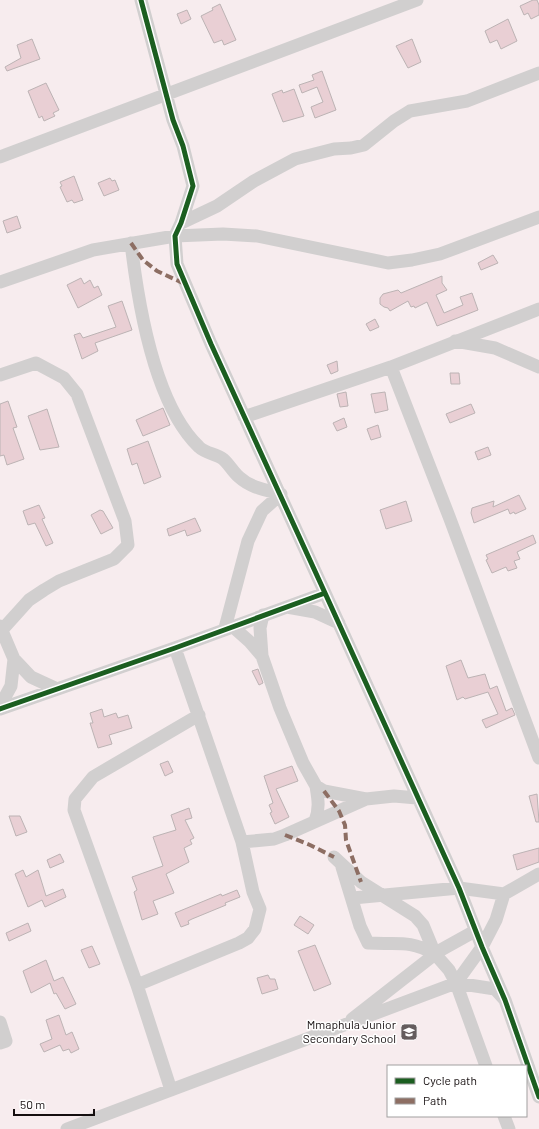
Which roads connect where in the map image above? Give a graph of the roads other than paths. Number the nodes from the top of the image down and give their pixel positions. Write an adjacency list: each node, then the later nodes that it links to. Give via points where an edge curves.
1 (140, 0): 4 (street)
2 (418, 0): 4 (street)
3 (539, 73): 7 (street, via 467,101 410,111 364,145 334,149 295,159 254,181 217,206)
4 (167, 94): 5 (street); 7 (street, via 193,186)
5 (0, 157)
6 (539, 217): 8 (street, via 440,254 388,263 257,236)
7 (181, 223): 8 (street)
8 (175, 236): 9 (street); 16 (street, via 177,264)
9 (131, 243): 10 (street, via 93,250); 17 (street, via 142,321 171,408 188,435 200,448 223,459 238,477 253,487)
10 (0, 282)
11 (539, 309): 12 (street)
12 (455, 341): 13 (street); 14 (street, via 495,348)
13 (391, 367): 16 (street); 30 (street)
14 (539, 367)
15 (0, 375): 23 (street, via 36,363 64,378 78,394 125,521 128,545 114,558 44,590 29,600)
16 (244, 417): 17 (street)
17 (281, 494): 18 (street); 22 (street, via 262,511 248,541)
18 (325, 593): 19 (street); 21 (street)
19 (285, 607): 20 (street); 21 (street, via 315,612)
20 (263, 615): 22 (street); 25 (street, via 260,628)
21 (339, 623): 32 (street)
22 (228, 627): 24 (street); 25 (street, via 250,642)
23 (1, 628): 26 (street)
24 (175, 648): 27 (street); 29 (street)
25 (262, 656): 31 (street, via 280,708 303,763)
26 (14, 660): 27 (street, via 31,677); 28 (street, via 11,686)
27 (58, 689): 28 (street)
28 (0, 707)
29 (199, 715): 35 (street); 45 (street, via 93,777 75,799 74,810)
30 (538, 753)
31 (316, 786): 33 (street); 34 (street, via 319,812)
32 (418, 798): 33 (street, via 394,796); 37 (street)
33 (366, 799): 34 (street)
34 (315, 821): 35 (street, via 274,839)
35 (242, 842): 45 (street, via 253,892 260,909 255,929 248,938 239,943)
36 (539, 874): 38 (street)
37 (459, 888): 38 (street); 39 (street); 41 (street)
38 (504, 894): 42 (street, via 496,920)
39 (380, 895): 40 (street); 40 (street, via 338,862); 43 (street, via 415,916 423,925)
40 (353, 898): 43 (street, via 360,926 368,943 413,944)
41 (476, 931): 42 (street); 43 (street)
42 (482, 947): 44 (street); 46 (street)
43 (435, 954): 44 (street); 48 (street)
44 (456, 983): 46 (street, via 495,989); 48 (street); 50 (street)
45 (137, 985): 51 (street)
46 (505, 1000): 52 (street)
47 (0, 1022): 49 (street, via 6,1041)
48 (341, 1027): 51 (street)
49 (0, 1043)
50 (486, 1065)
51 (171, 1090): 54 (street)
52 (539, 1097)
53 (504, 1117): 55 (street)
54 (67, 1129)
55 (509, 1129)

